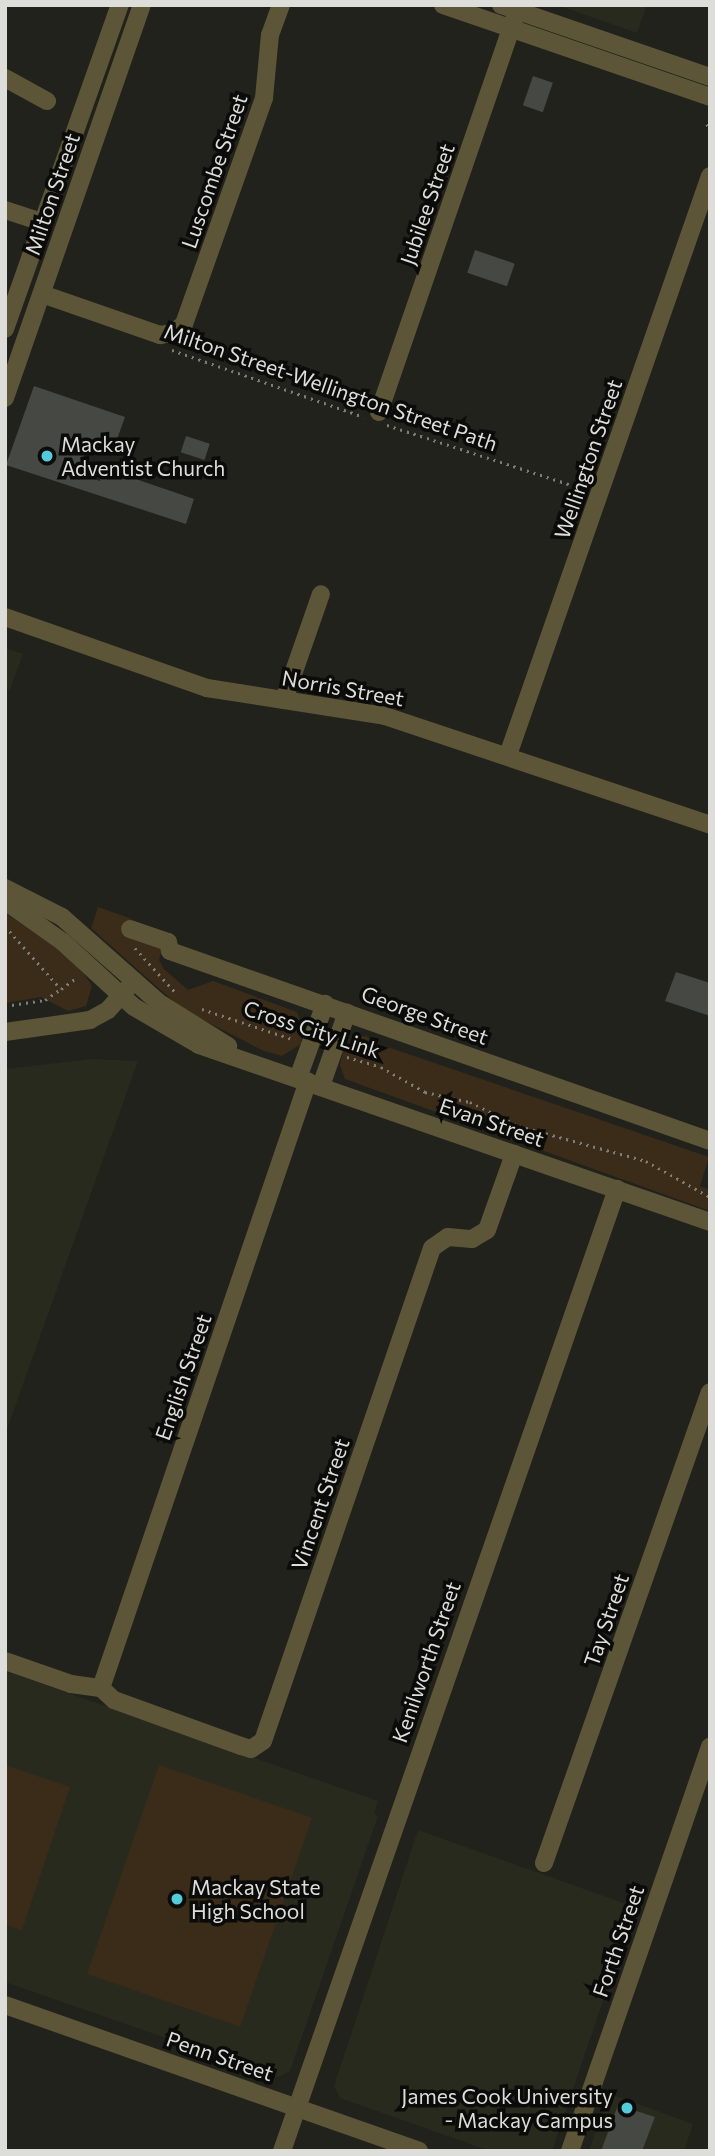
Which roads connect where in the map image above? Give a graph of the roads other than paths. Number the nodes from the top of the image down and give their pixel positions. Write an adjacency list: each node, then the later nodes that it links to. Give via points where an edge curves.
1 (120, 5): 14 (street, Milton Street)
2 (142, 5): 15 (street, Milton Street)
3 (281, 5): 15 (street, Luscombe Street, via 270,36 264,98 190,309 179,328 160,334)
4 (443, 5): 7 (street)
5 (461, 5): 7 (street)
6 (510, 15): 7 (street); 8 (street); 10 (street); 18 (street, Jubilee Street)
7 (480, 18)
8 (710, 77)
9 (5, 78): 11 (street)
10 (710, 97)
11 (47, 101)
12 (710, 176): 22 (street, Wellington Street)
13 (5, 210): 14 (street)
14 (41, 222): 16 (street, Milton Street)
15 (42, 294): 17 (street, Milton Street)
16 (5, 329)
17 (6, 396)
18 (379, 412)
19 (321, 594): 21 (street)
20 (5, 617): 21 (street, Norris Street, via 206,688)
21 (284, 700): 22 (street, Norris Street, via 385,716)
22 (508, 755): 23 (street, Norris Street)
23 (710, 825)
24 (5, 888): 27 (street, via 61,917)
25 (5, 901): 28 (street, via 63,942)
26 (130, 937): 29 (street, George Street, via 167,942 170,951)
27 (134, 982): 28 (street); 32 (street, Evan Street, via 181,1018)
28 (121, 996): 31 (street, via 90,1020); 32 (street, Evan Street, via 199,1045)
29 (325, 1004): 30 (street, George Street); 33 (street, via 310,1044)
30 (347, 1012): 33 (street, via 333,1052); 34 (street, George Street)
31 (5, 1032)
32 (259, 1064): 33 (street, Evan Street)
33 (309, 1082): 35 (street, Evan Street); 40 (street, English Street)
34 (710, 1141)
35 (514, 1154): 36 (street, Evan Street); 40 (street, Vincent Street, via 487,1230 472,1239 442,1239 429,1253 263,1741 251,1749 114,1700)
36 (617, 1189): 37 (street, Evan Street); 44 (street, Kenilworth Street)
37 (710, 1222)
38 (710, 1392): 42 (street, Tay Street)
39 (5, 1661): 40 (street, via 71,1684)
40 (101, 1688)
41 (710, 1747): 47 (street, Forth Street)
42 (544, 1863)
43 (5, 2005): 44 (street, Penn Street)
44 (297, 2107): 45 (street, Kenilworth Street); 46 (street, Penn Street)
45 (282, 2151)
46 (419, 2151)
47 (570, 2151)

